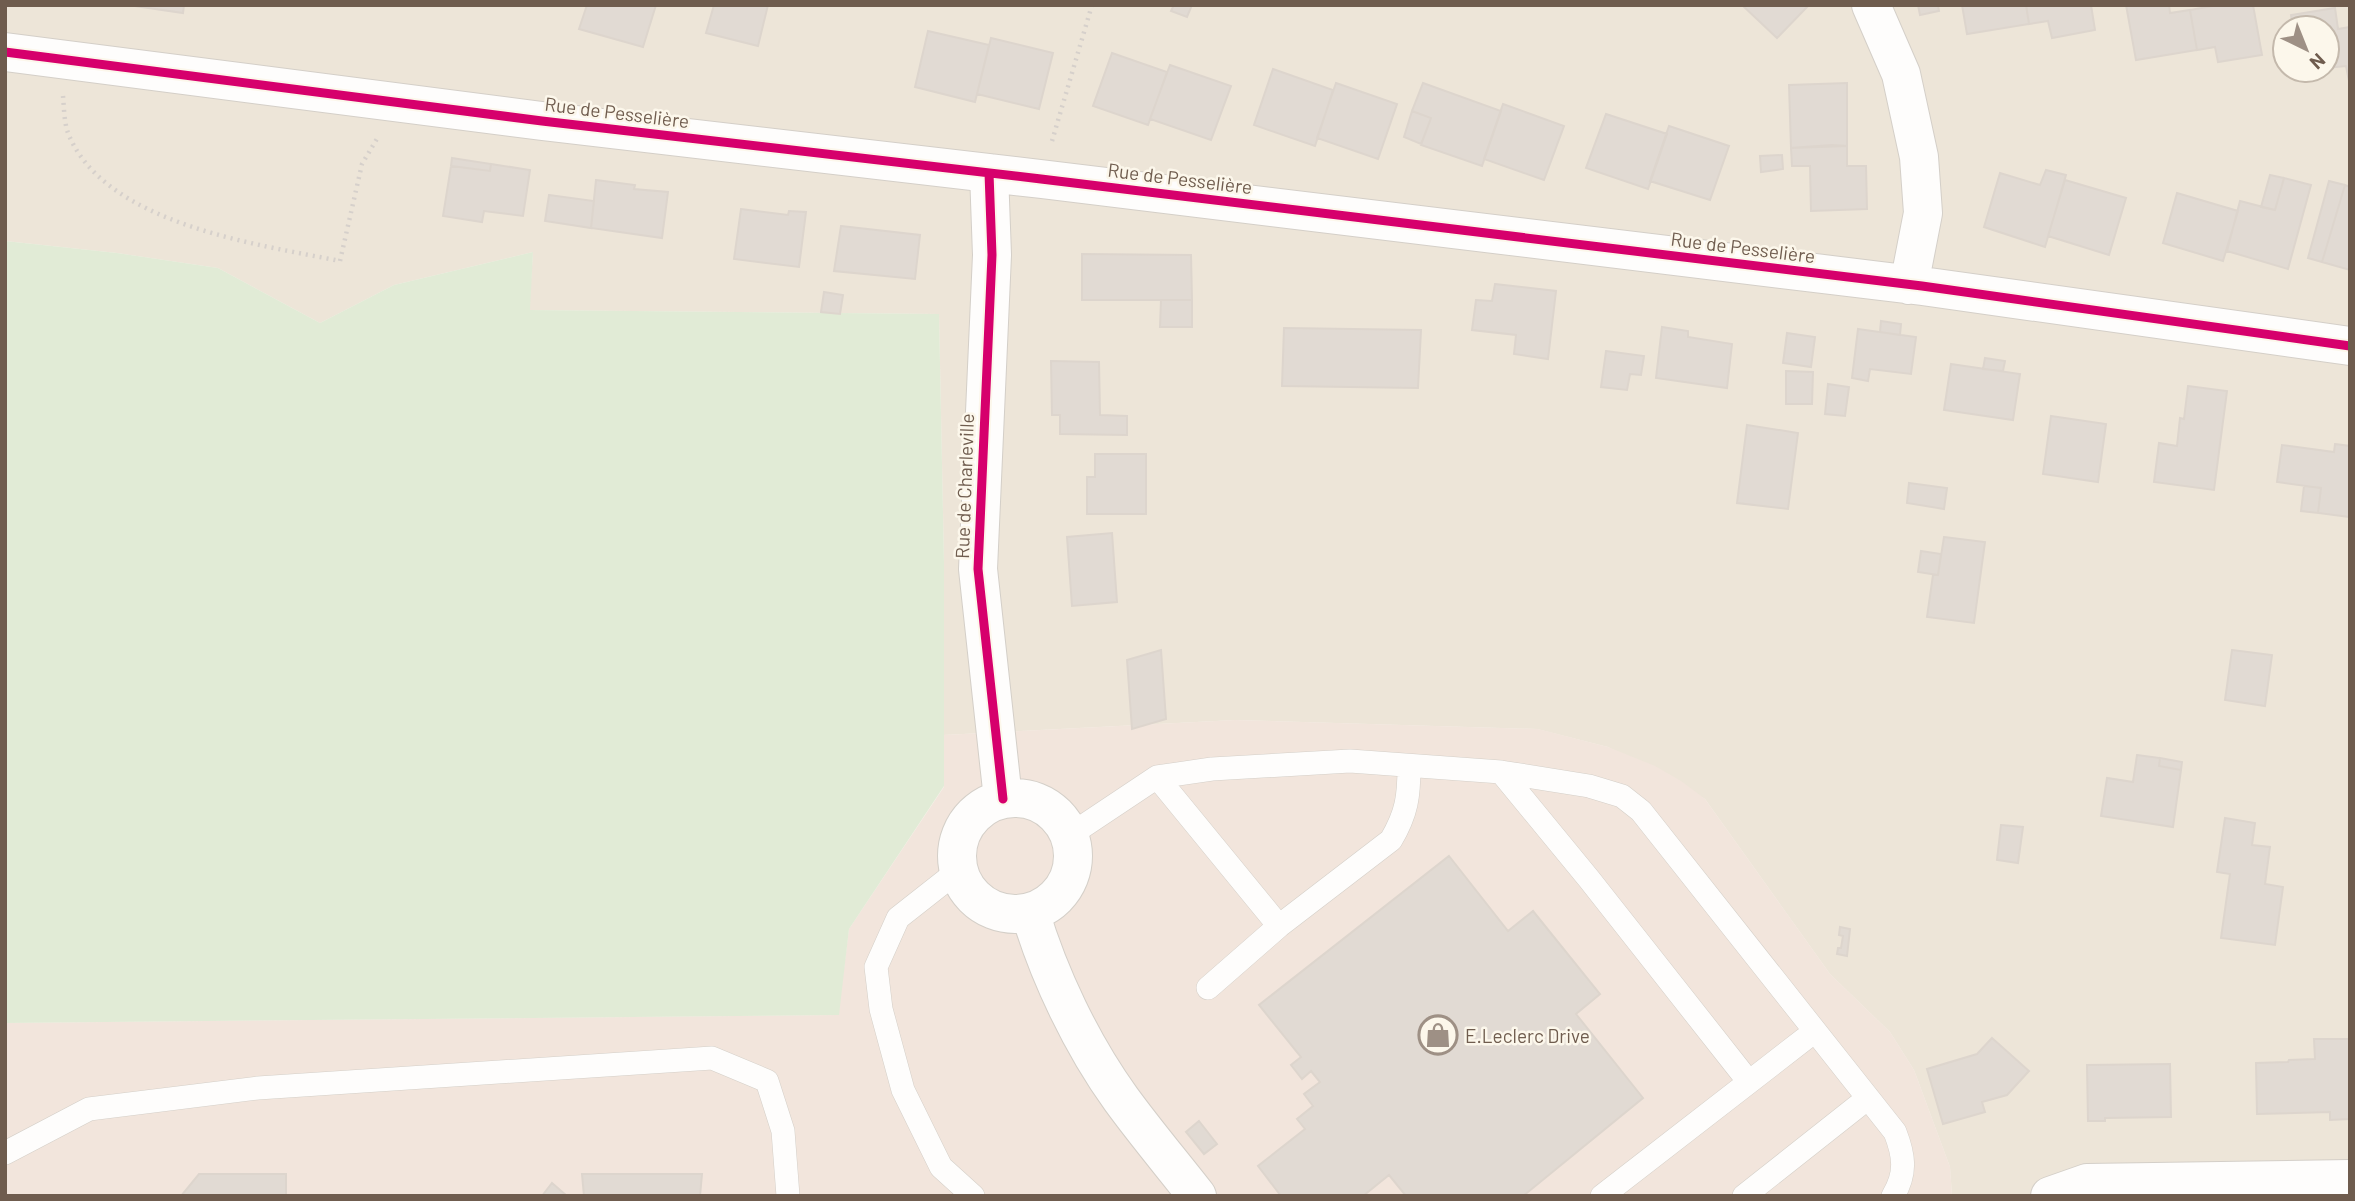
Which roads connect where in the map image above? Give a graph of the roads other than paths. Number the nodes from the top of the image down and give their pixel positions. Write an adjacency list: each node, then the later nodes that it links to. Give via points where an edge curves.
1 (1871, 5): 4 (street, via 1901,74 1919,157 1923,213)
2 (5, 52): 3 (street, Rue de Pesselière)
3 (989, 173): 4 (street, Rue de Pesselière); 9 (street, Rue de Charleville, via 992,255 978,569)
4 (1909, 285): 5 (street, Rue de Pesselière)
5 (2350, 346)
6 (1409, 766): 7 (lane); 8 (lane, via 1350,761); 13 (lane, via 1409,797 1391,840)
7 (1501, 772): 15 (lane, via 1589,786 1622,796 1641,811); 16 (lane)
8 (1157, 777): 10 (lane); 13 (lane)
9 (1003, 799): 10 (street, via 1040,803 1056,814); 11 (street, via 986,806 961,833)
10 (1070, 835): 12 (street, via 1074,862 1069,879 1060,894)
11 (958, 870): 12 (street, via 978,901 1012,914); 21 (lane, via 898,918 876,967 881,1009 903,1090 941,1167)
12 (1030, 912): 22 (street, via 1078,1028 1120,1098)
13 (1279, 926): 14 (lane)
14 (1208, 988)
15 (1815, 1031): 16 (lane); 17 (lane)
16 (1749, 1082): 23 (lane)
17 (1868, 1098): 24 (lane); 25 (lane, via 1895,1132 1902,1150 1904,1168)
18 (5, 1153): 20 (lane, via 89,1109 258,1088 712,1058 767,1081 783,1131)
19 (2350, 1179): 26 (street, via 2087,1183)
20 (788, 1196)
21 (973, 1196)
22 (1197, 1196)
23 (1602, 1196)
24 (1744, 1196)
25 (1894, 1196)
26 (2050, 1196)

